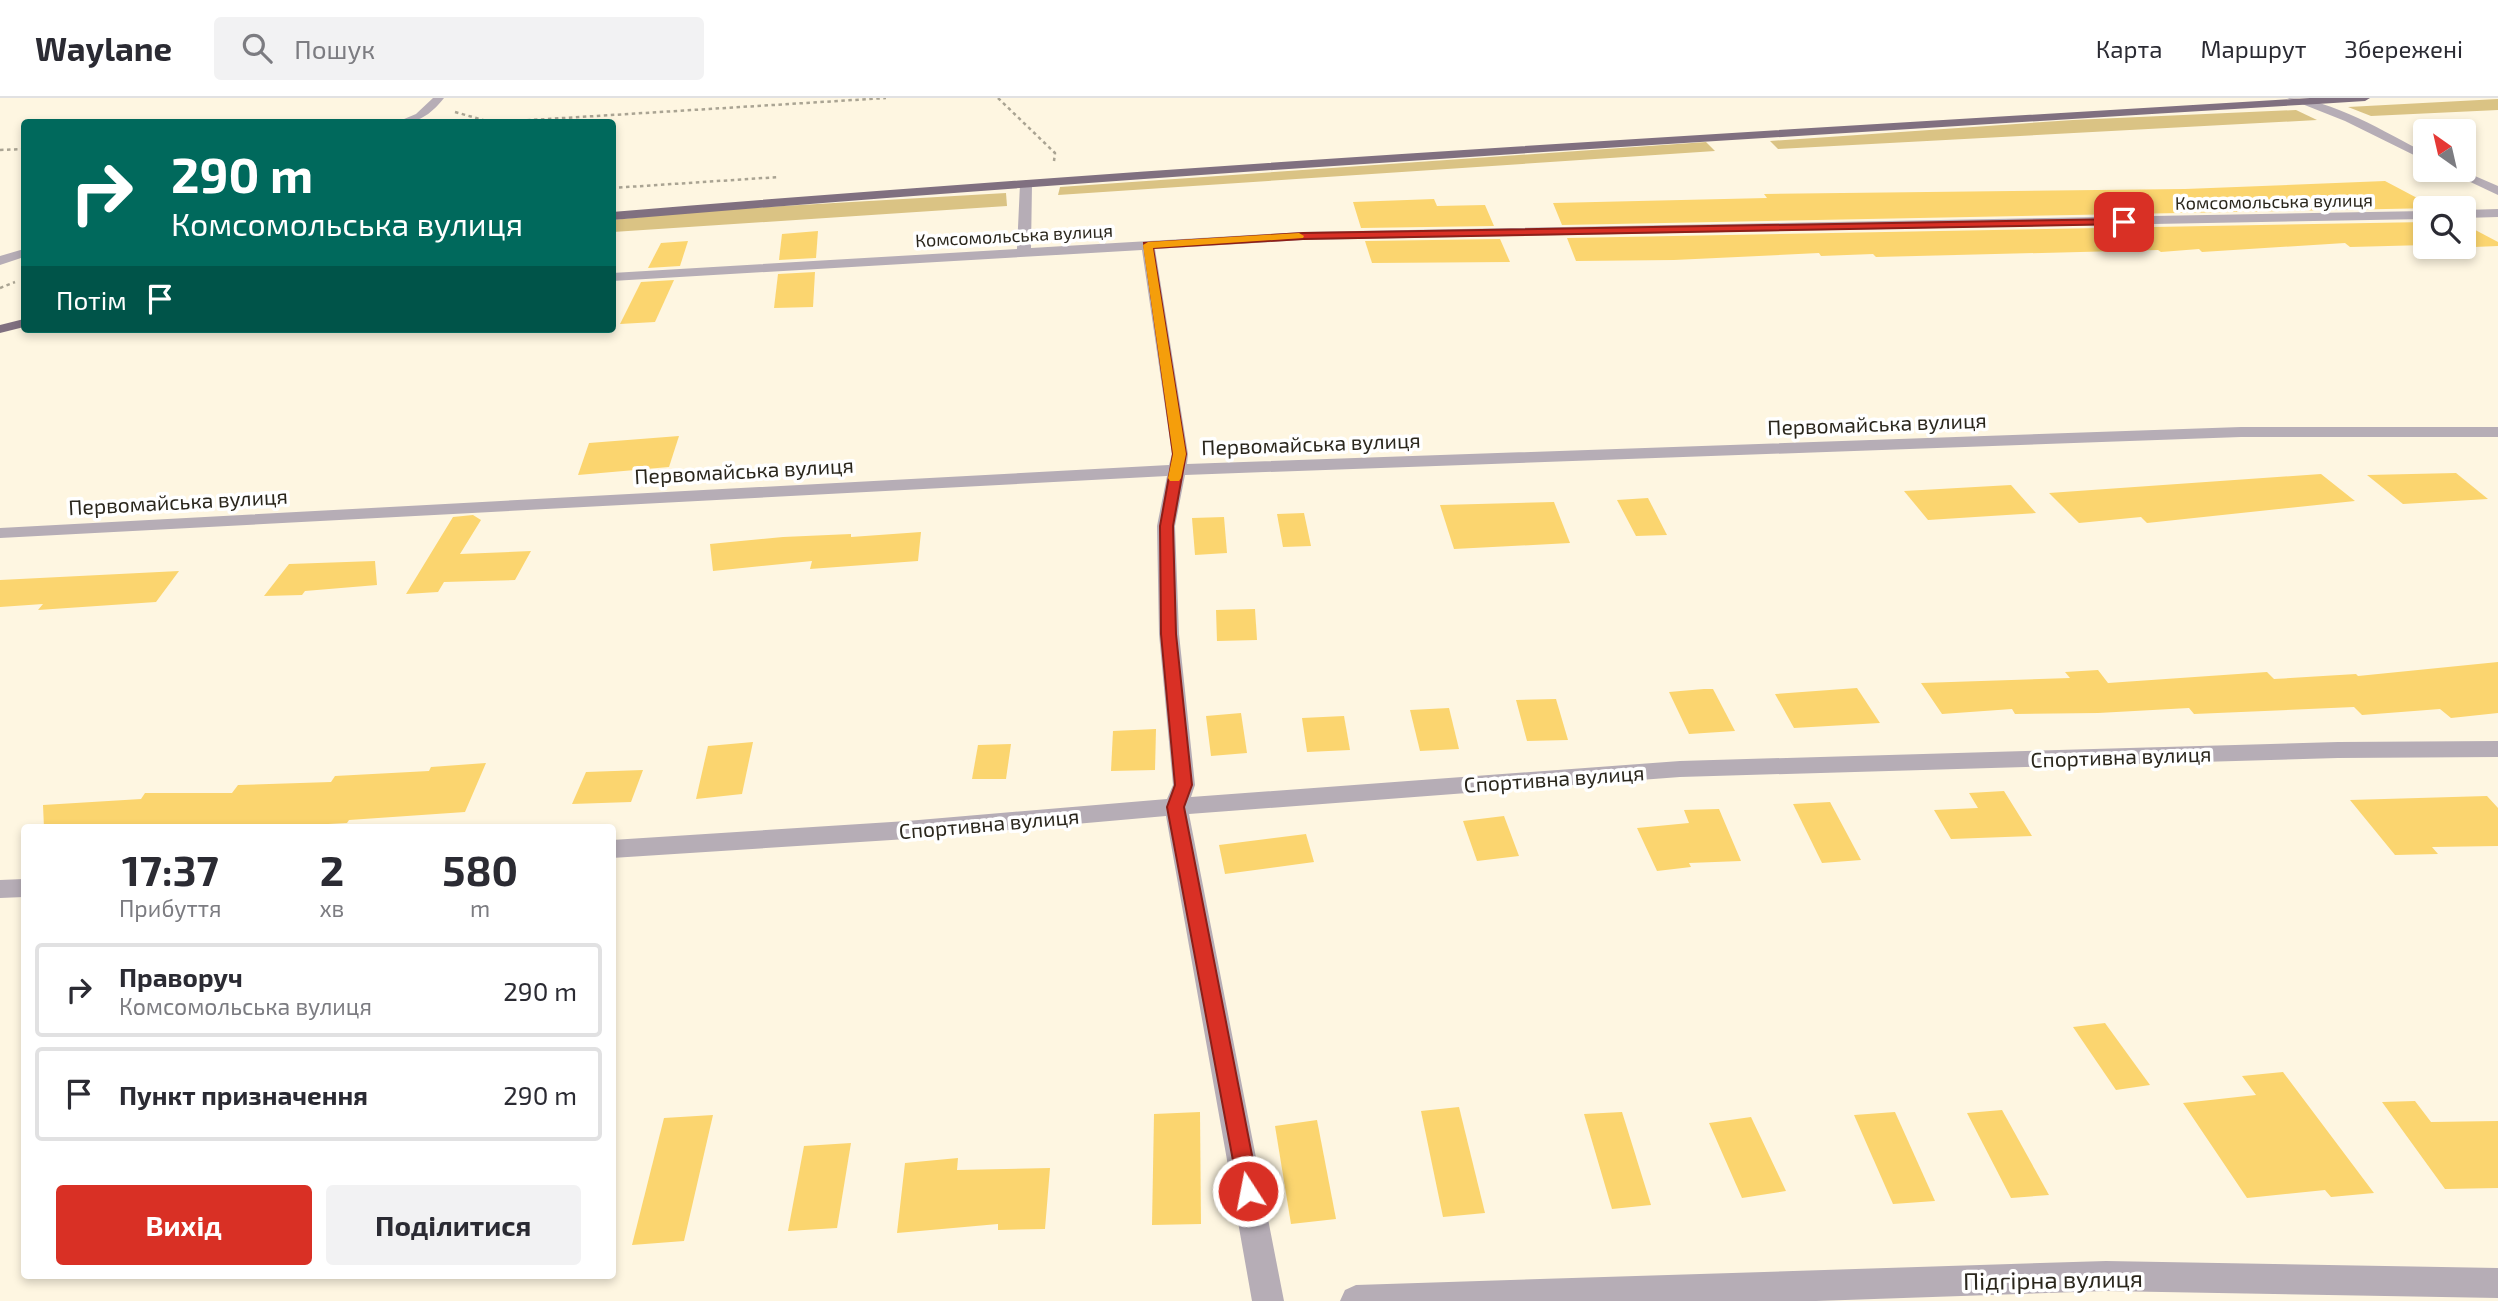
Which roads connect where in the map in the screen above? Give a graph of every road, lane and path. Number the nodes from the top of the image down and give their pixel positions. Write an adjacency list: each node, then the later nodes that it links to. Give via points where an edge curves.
1 (439, 98): 6 (street)
2 (886, 98): 7 (path)
3 (998, 98): 12 (path, via 1055,153)
4 (2365, 98): 5 (main road)
5 (2297, 100): 10 (street); 12 (main road)
6 (412, 119)
7 (547, 119)
8 (0, 149): 9 (path)
9 (21, 149)
10 (2413, 152)
11 (2476, 181): 14 (street)
12 (1051, 183): 13 (main road)
13 (1026, 184): 18 (main road); 20 (street)
14 (2498, 191)
15 (2498, 213): 16 (street)
16 (2476, 214)
17 (2413, 215): 19 (street, Комсомольська вулиця, via 1303,236)
18 (616, 216)
19 (1148, 245): 20 (street, Комсомольська вулиця); 27 (street, via 1180,454)
20 (1024, 253): 23 (street, Комсомольська вулиця)
21 (21, 254): 22 (street)
22 (0, 261)
23 (616, 277)
24 (21, 324): 25 (main road)
25 (0, 329)
26 (2498, 432): 27 (street, Первомайська вулиця, via 2241,432)
27 (1176, 470): 28 (street, Первомайська вулиця); 30 (street, via 1166,526 1169,634 1184,785)
28 (0, 533)
29 (2498, 749): 30 (street, Спортивна вулиця, via 1680,769)
30 (1176, 807): 31 (street, Спортивна вулиця); 35 (street)
31 (616, 849)
32 (21, 888): 33 (street)
33 (0, 890)
34 (2498, 1283): 36 (street, Підгірна вулиця, via 2106,1276)
35 (1268, 1301)
36 (1356, 1301)

